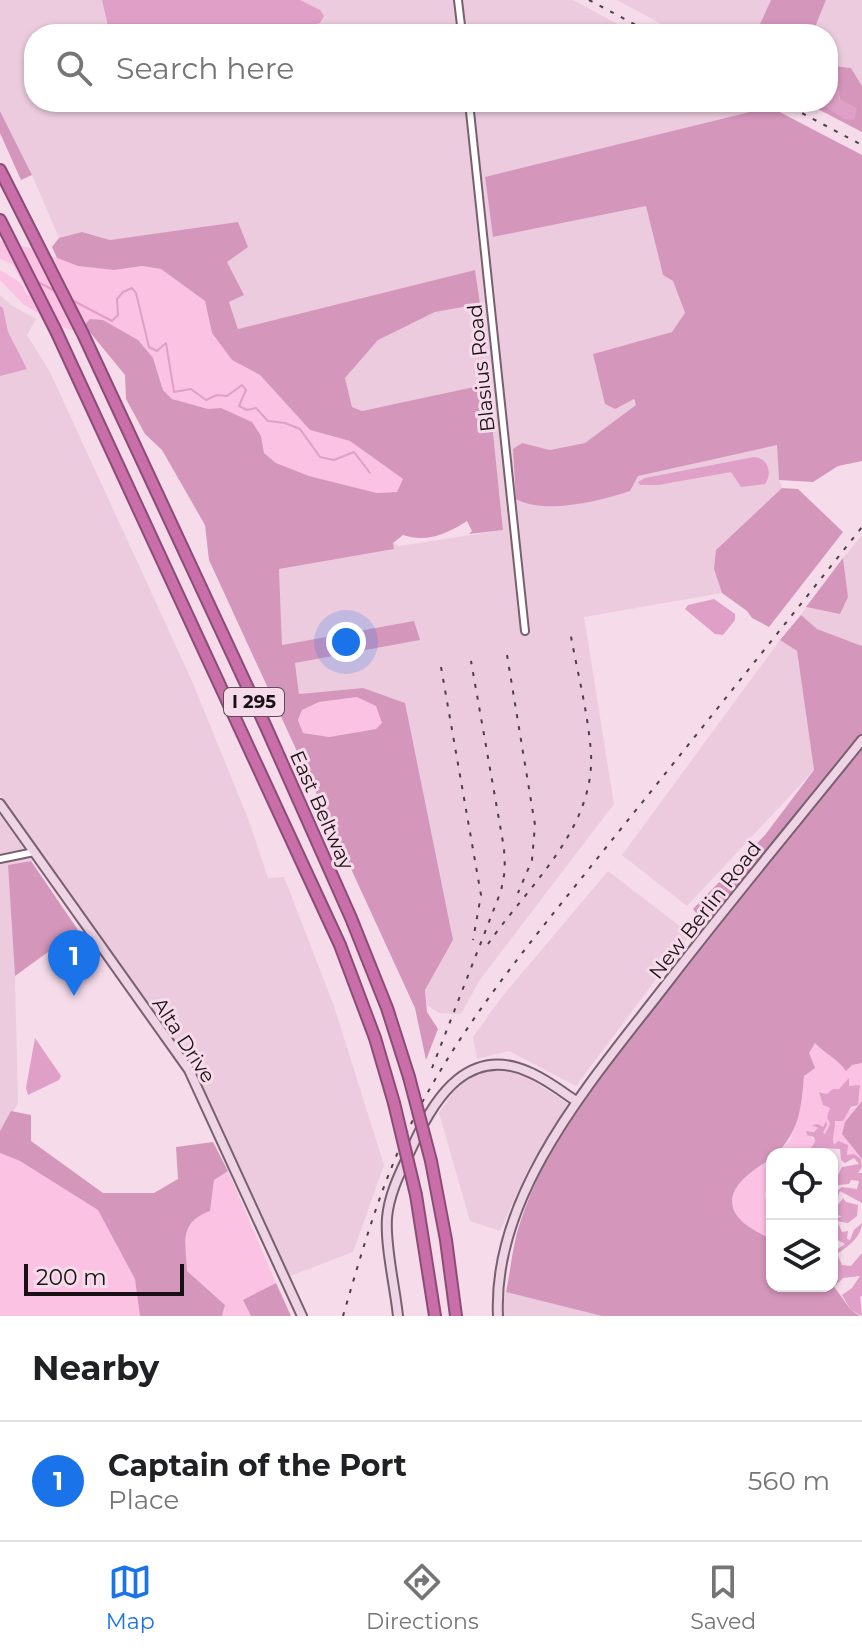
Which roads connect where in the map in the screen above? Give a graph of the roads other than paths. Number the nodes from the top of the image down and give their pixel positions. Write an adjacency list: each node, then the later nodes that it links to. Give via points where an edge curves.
1 (458, 0): 2 (street)
2 (461, 24)
3 (470, 112): 6 (street, Blasius Road)
4 (0, 170): 15 (highway, East Beltway / I 295, bridge, via 83,334 266,727 387,1008 431,1161)
5 (0, 220): 14 (highway, East Beltway / I 295, bridge, via 340,945 394,1103 416,1195)
6 (525, 631)
7 (862, 740): 11 (street, New Berlin Road)
8 (0, 804): 9 (street, Alta Drive)
9 (34, 852): 10 (street); 12 (street, Alta Drive, via 189,1070)
10 (0, 859)
11 (576, 1101): 13 (street, via 531,1073 498,1066 470,1072 446,1087 402,1169 389,1208); 16 (street, New Berlin Road, via 513,1220 499,1268)
12 (302, 1316)
13 (398, 1316)
14 (435, 1316)
15 (456, 1316)
16 (498, 1316)

